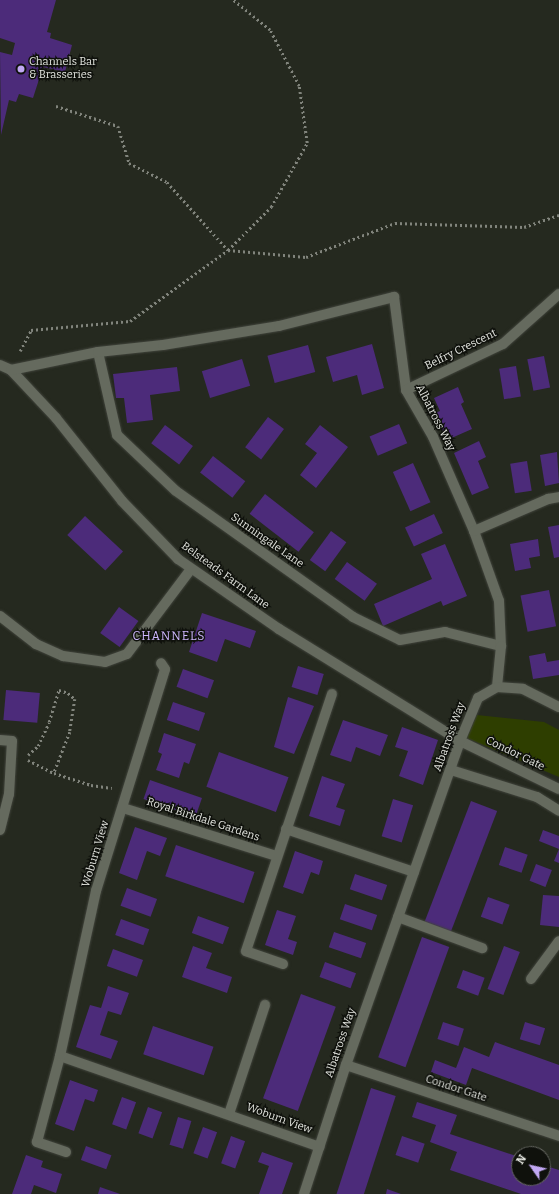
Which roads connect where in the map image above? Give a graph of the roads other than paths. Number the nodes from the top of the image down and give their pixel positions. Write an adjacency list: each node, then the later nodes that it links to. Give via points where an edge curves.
1 (559, 294): 5 (street, Belfry Crescent, via 503,344)
2 (98, 352): 4 (street); 5 (street, Albatross Way, via 163,345 279,326 394,298); 10 (street, Sunningale Lane, via 117,435 176,491 353,617 400,640 445,632)
3 (0, 364): 4 (street, Belsteads Farm Lane)
4 (11, 370): 8 (street, Belsteads Farm Lane, via 56,418 122,501 178,560)
5 (406, 390): 7 (street, Albatross Way, via 433,437)
6 (559, 497): 7 (street, via 548,499)
7 (474, 531): 10 (street, Albatross Way, via 499,601)
8 (191, 569): 9 (street, via 127,654 106,662 63,656 36,644); 16 (street, Belsteads Farm Lane, via 279,629)
9 (0, 616)
10 (501, 646): 12 (street, Albatross Way)
11 (161, 662): 19 (street, Woburn View, via 165,669)
12 (497, 687): 14 (street, via 523,689); 16 (street, Albatross Way, via 478,698)
13 (332, 694): 21 (street)
14 (559, 707)
15 (0, 740): 22 (street, via 12,741 9,794)
16 (460, 741): 17 (street, Albatross Way); 18 (street, Condor Gate)
17 (451, 770): 20 (street, via 537,798); 24 (street, Albatross Way)
18 (559, 789)
19 (123, 808): 23 (street, Royal Birkdale Gardens); 31 (street, Woburn View, via 96,892)
20 (559, 811)
21 (286, 829): 23 (street); 24 (street)
22 (0, 830)
23 (276, 856): 28 (street, via 246,951)
24 (414, 872): 25 (street, Albatross Way)
25 (398, 917): 27 (street); 32 (street, Albatross Way)
26 (559, 941): 29 (street)
27 (482, 948)
28 (283, 964)
29 (531, 979)
30 (265, 1005): 33 (street, Woburn View)
31 (60, 1056): 33 (street, Woburn View); 36 (street, Woburn View, via 38,1142)
32 (346, 1065): 34 (street, Condor Gate); 35 (street, Albatross Way)
33 (229, 1114): 35 (street, Woburn View)
34 (559, 1136)
35 (320, 1147): 37 (street, Albatross Way)
36 (66, 1152)
37 (304, 1194)

